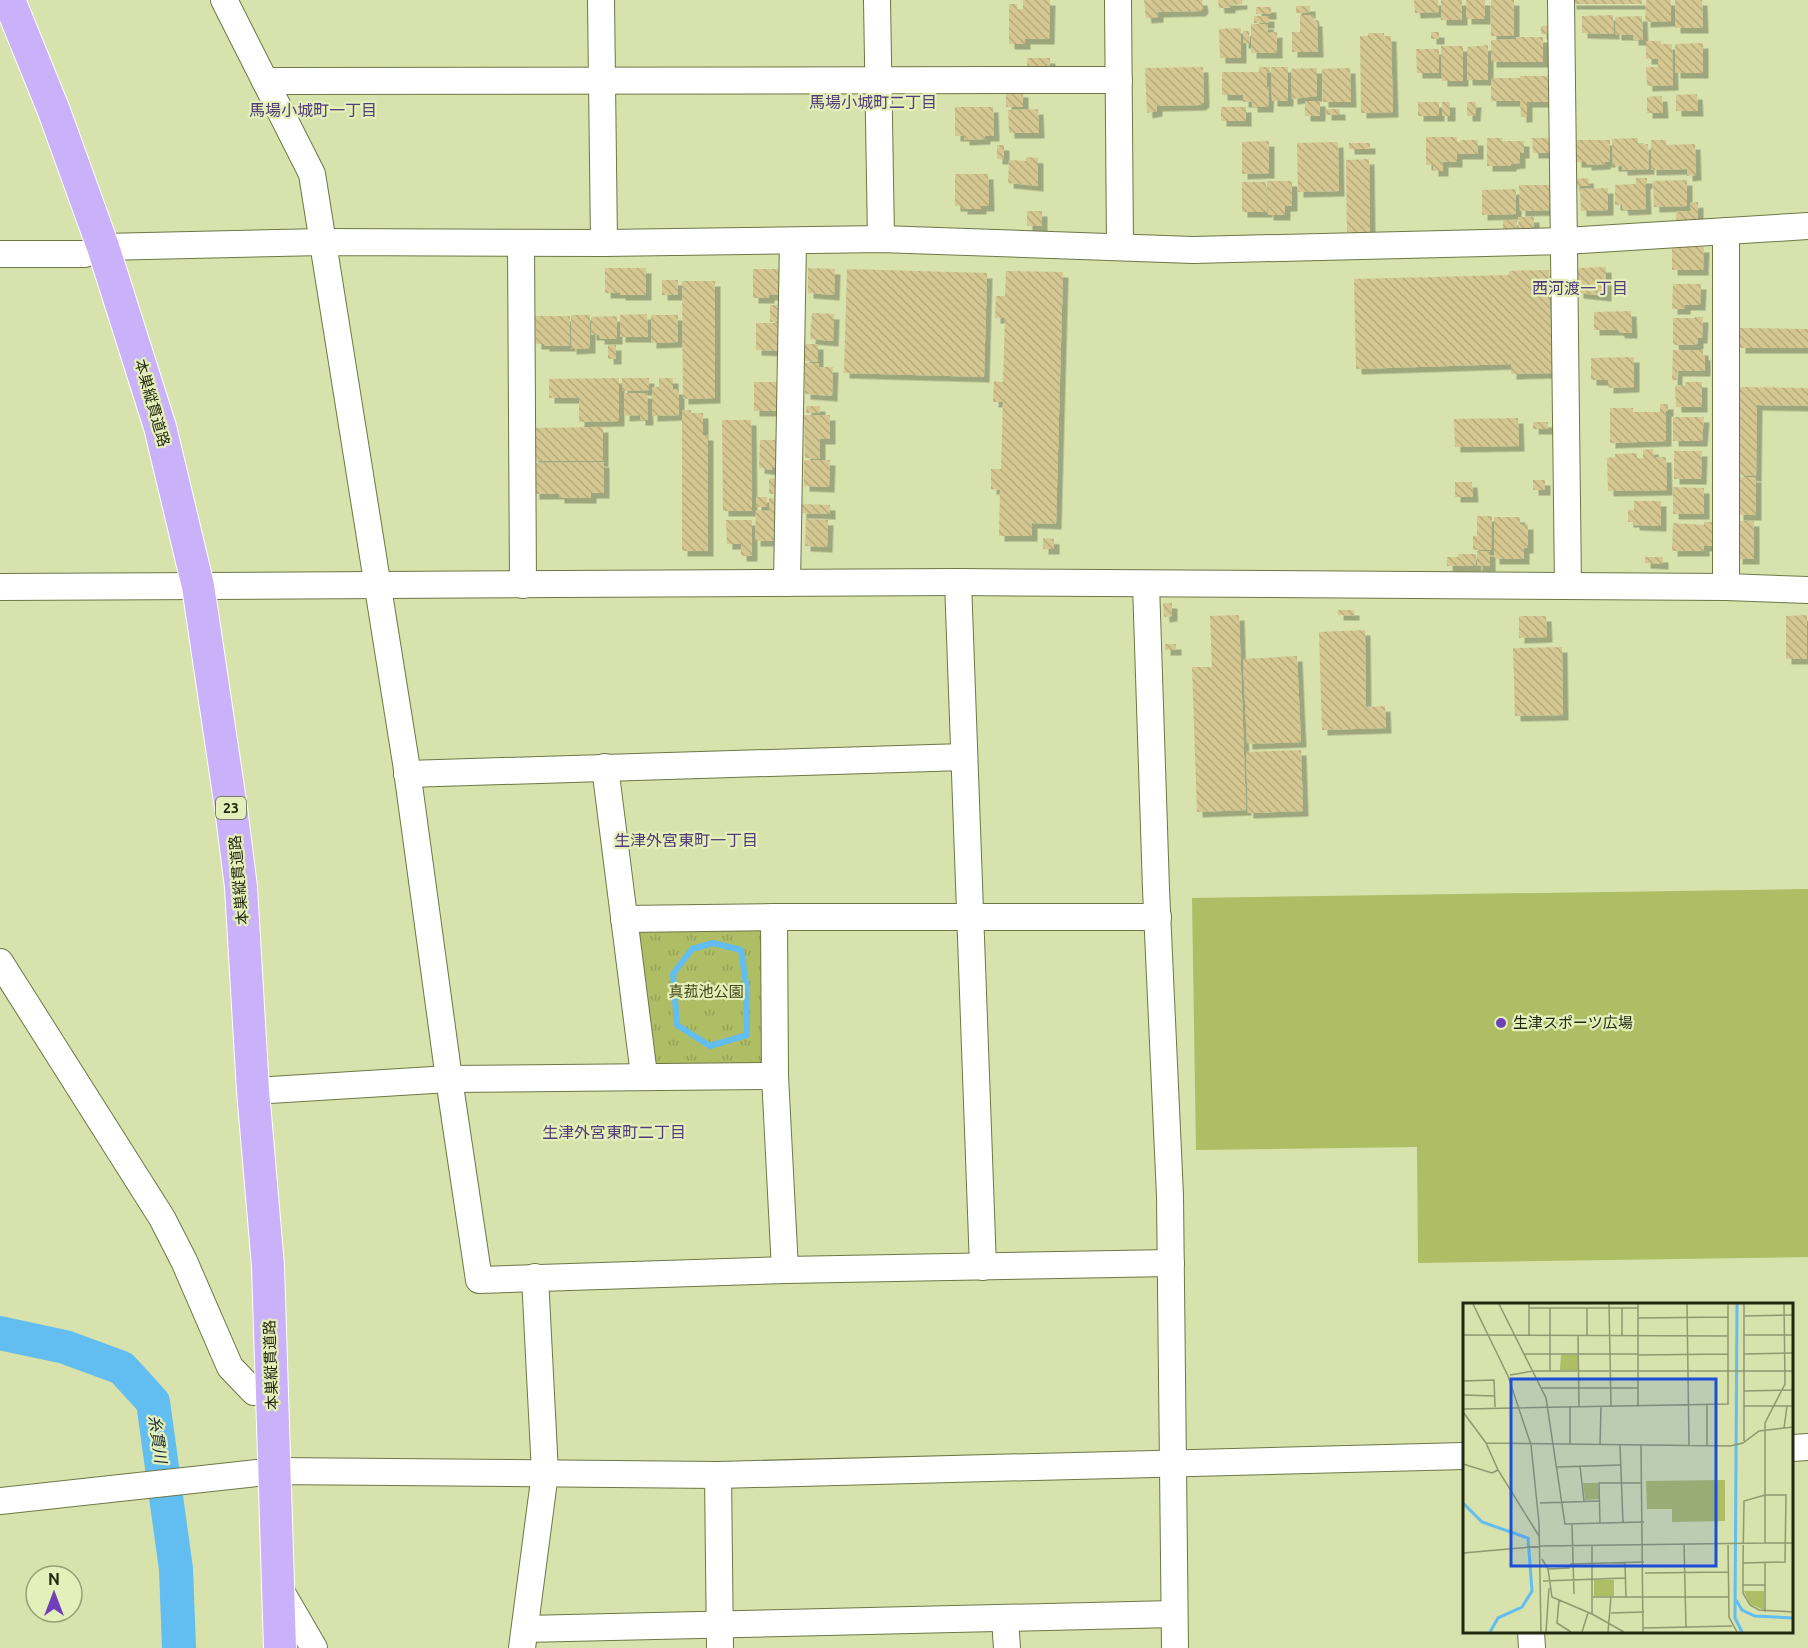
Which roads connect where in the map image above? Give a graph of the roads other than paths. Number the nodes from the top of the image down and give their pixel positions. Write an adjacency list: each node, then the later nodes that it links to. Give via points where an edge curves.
1 (9, 0): 21 (main road, 本巣縦貫道路 / 23, via 54,111)
2 (224, 0): 9 (street)
3 (601, 0): 11 (street)
4 (877, 0): 10 (street)
5 (1118, 0): 8 (street)
6 (1561, 0): 16 (street)
7 (0, 30): 21 (main road, 本巣縦貫道路 / 23)
8 (1119, 80): 10 (street); 20 (street)
9 (266, 81): 11 (street); 17 (street, via 312,174)
10 (879, 81): 11 (street); 14 (street)
11 (603, 82): 19 (street)
12 (1808, 226): 13 (street)
13 (1726, 231): 16 (street); 31 (street)
14 (881, 240): 15 (street); 20 (street)
15 (793, 241): 19 (street); 24 (street)
16 (1565, 241): 20 (street, via 1192,250); 29 (street)
17 (323, 242): 18 (street); 21 (street); 26 (street)
18 (521, 243): 19 (street); 27 (street)
19 (604, 243)
20 (1120, 247)
21 (94, 250): 22 (street); 28 (main road, 本巣縦貫道路 / 23, via 155,408)
22 (0, 254)
23 (958, 582): 24 (street); 25 (street); 33 (street)
24 (787, 583): 27 (street)
25 (1146, 584): 29 (street); 37 (street)
26 (376, 585): 27 (street); 28 (street); 35 (street)
27 (523, 585)
28 (189, 586): 30 (street); 44 (main road, 本巣縦貫道路 / 23, via 241,887); 49 (main road, 本巣縦貫道路 / 23, via 222,889)
29 (1568, 586): 31 (street)
30 (0, 587)
31 (1726, 587): 32 (street)
32 (1808, 590)
33 (964, 757): 34 (street); 38 (street)
34 (605, 767): 35 (street); 39 (street)
35 (407, 774): 43 (street)
36 (774, 917): 38 (street); 39 (street); 42 (street)
37 (1158, 917): 38 (street); 45 (street)
38 (970, 918): 46 (street)
39 (624, 919): 41 (street)
40 (0, 962): 49 (street, via 162,1218 230,1367)
41 (644, 1075): 42 (street); 43 (street)
42 (775, 1076): 47 (street)
43 (449, 1079): 44 (street); 48 (street, via 479,1280)
44 (253, 1090): 54 (main road, 本巣縦貫道路 / 23, via 268,1266)
45 (1171, 1263): 46 (street); 53 (street)
46 (983, 1267): 47 (street)
47 (785, 1270): 48 (street)
48 (535, 1277): 55 (street)
49 (254, 1392): 54 (main road, 本巣縦貫道路 / 23)
50 (1808, 1447): 51 (street)
51 (1793, 1448)
52 (1463, 1456): 53 (street)
53 (1173, 1463): 56 (street); 59 (street)
54 (266, 1472): 55 (street); 57 (street); 58 (main road, 本巣縦貫道路 / 23); 64 (main road, 本巣縦貫道路 / 23)
55 (544, 1473): 56 (street); 63 (street)
56 (718, 1475): 62 (street)
57 (0, 1501)
58 (278, 1586): 65 (main road, 本巣縦貫道路 / 23); 66 (street)
59 (1174, 1614): 60 (street); 68 (street)
60 (1005, 1619): 62 (street); 67 (street)
61 (1531, 1633): 69 (street)
62 (721, 1637): 63 (street)
63 (523, 1639)
64 (264, 1648)
65 (280, 1648)
66 (314, 1648)
67 (1006, 1648)
68 (1175, 1648)
69 (1532, 1648)

